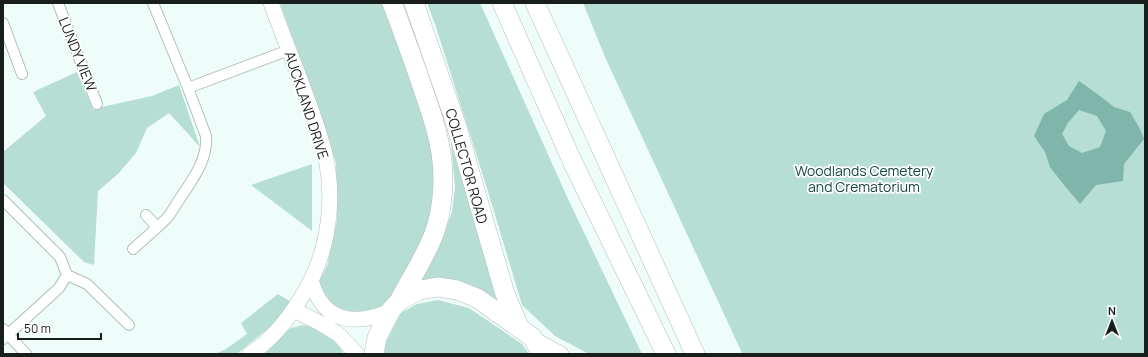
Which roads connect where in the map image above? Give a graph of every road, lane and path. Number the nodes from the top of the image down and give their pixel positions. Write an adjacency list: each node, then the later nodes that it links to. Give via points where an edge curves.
1 (58, 3): 12 (street, LUNDY VIEW)
2 (154, 3): 11 (street)
3 (271, 3): 9 (street, AUCKLAND DRIVE)
4 (392, 3): 19 (highway, COLLECTOR ROAD, via 436,127 443,176 441,209 434,234 420,265)
5 (414, 3): 22 (highway, COLLECTOR ROAD, via 455,121 505,294)
6 (502, 3): 30 (highway, via 572,163)
7 (535, 3): 31 (highway)
8 (3, 23): 10 (street)
9 (289, 50): 11 (street); 18 (street, AUCKLAND DRIVE, via 327,162 327,230)
10 (22, 74)
11 (188, 88): 15 (street, via 206,136 206,150 191,182 168,216)
12 (98, 104)
13 (3, 200): 17 (street, via 60,257)
14 (146, 215): 15 (street)
15 (157, 227): 16 (street)
16 (132, 249)
17 (67, 275): 21 (street, via 87,284); 23 (street, via 59,288)
18 (312, 280): 19 (street, via 314,292 321,303 338,317 374,317); 20 (street, AUCKLAND DRIVE)
19 (395, 306): 22 (highway, via 420,290 438,287 457,290 477,298); 27 (highway, COLLECTOR ROAD, via 377,338)
20 (294, 310): 25 (street, AUCKLAND DRIVE, via 268,339); 26 (street, via 338,334)
21 (130, 325)
22 (526, 333): 28 (highway, COLLECTOR ROAD); 29 (street)
23 (5, 334): 24 (street)
24 (26, 354)
25 (250, 354)
26 (357, 354)
27 (374, 354)
28 (542, 354)
29 (561, 354)
30 (666, 354)
31 (695, 354)

